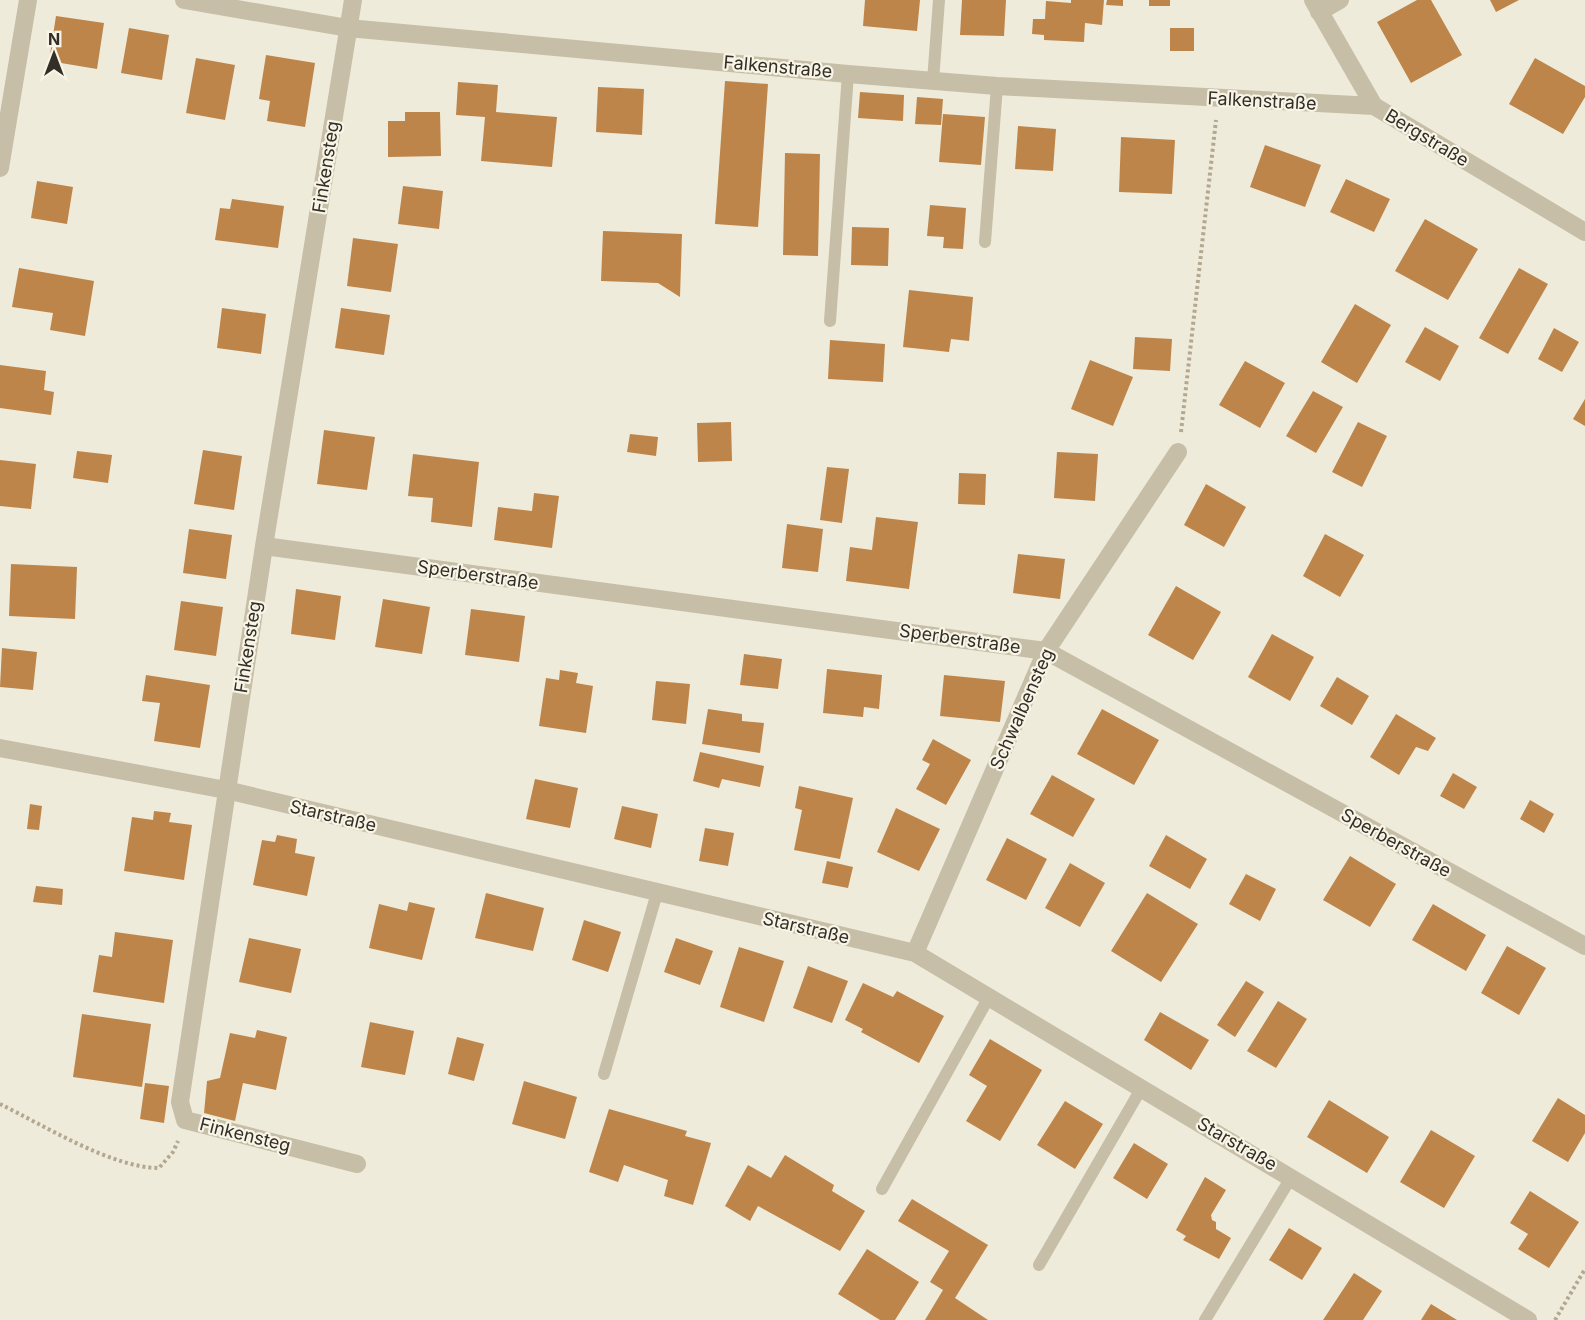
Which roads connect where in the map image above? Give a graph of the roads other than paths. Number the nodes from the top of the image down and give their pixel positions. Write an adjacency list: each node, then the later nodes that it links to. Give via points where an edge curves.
1 (28, 0): 12 (street)
2 (184, 0): 7 (street, Falkenstraße)
3 (353, 0): 7 (street, Finkensteg)
4 (939, 0): 9 (lane)
5 (1340, 0): 6 (street)
6 (1316, 6): 11 (street, Bergstraße)
7 (348, 28): 8 (street, Falkenstraße); 17 (street, Finkensteg)
8 (848, 74): 9 (street, Falkenstraße); 15 (lane)
9 (933, 81): 10 (street, Falkenstraße)
10 (997, 86): 11 (street, Falkenstraße); 14 (lane)
11 (1374, 106): 13 (street, Bergstraße)
12 (0, 168)
13 (1585, 232)
14 (986, 242)
15 (830, 321)
16 (1178, 452): 18 (street, Schwalbensteg)
17 (264, 546): 18 (street, Sperberstraße); 20 (street, Finkensteg)
18 (1046, 651): 22 (street, Sperberstraße); 23 (street, Schwalbensteg)
19 (0, 748): 20 (street, Starstraße)
20 (226, 790): 21 (street, Starstraße); 27 (street, Finkensteg, via 180,1102 185,1120)
21 (657, 893): 23 (street, Starstraße); 25 (lane)
22 (1585, 946)
23 (915, 953): 24 (street, Starstraße)
24 (989, 997): 26 (street, Starstraße); 29 (lane)
25 (604, 1074)
26 (1141, 1089): 28 (street, Starstraße); 30 (lane)
27 (357, 1164)
28 (1292, 1176): 31 (lane); 32 (street, Starstraße)
29 (882, 1189)
30 (1039, 1265)
31 (1205, 1320)
32 (1528, 1320)

